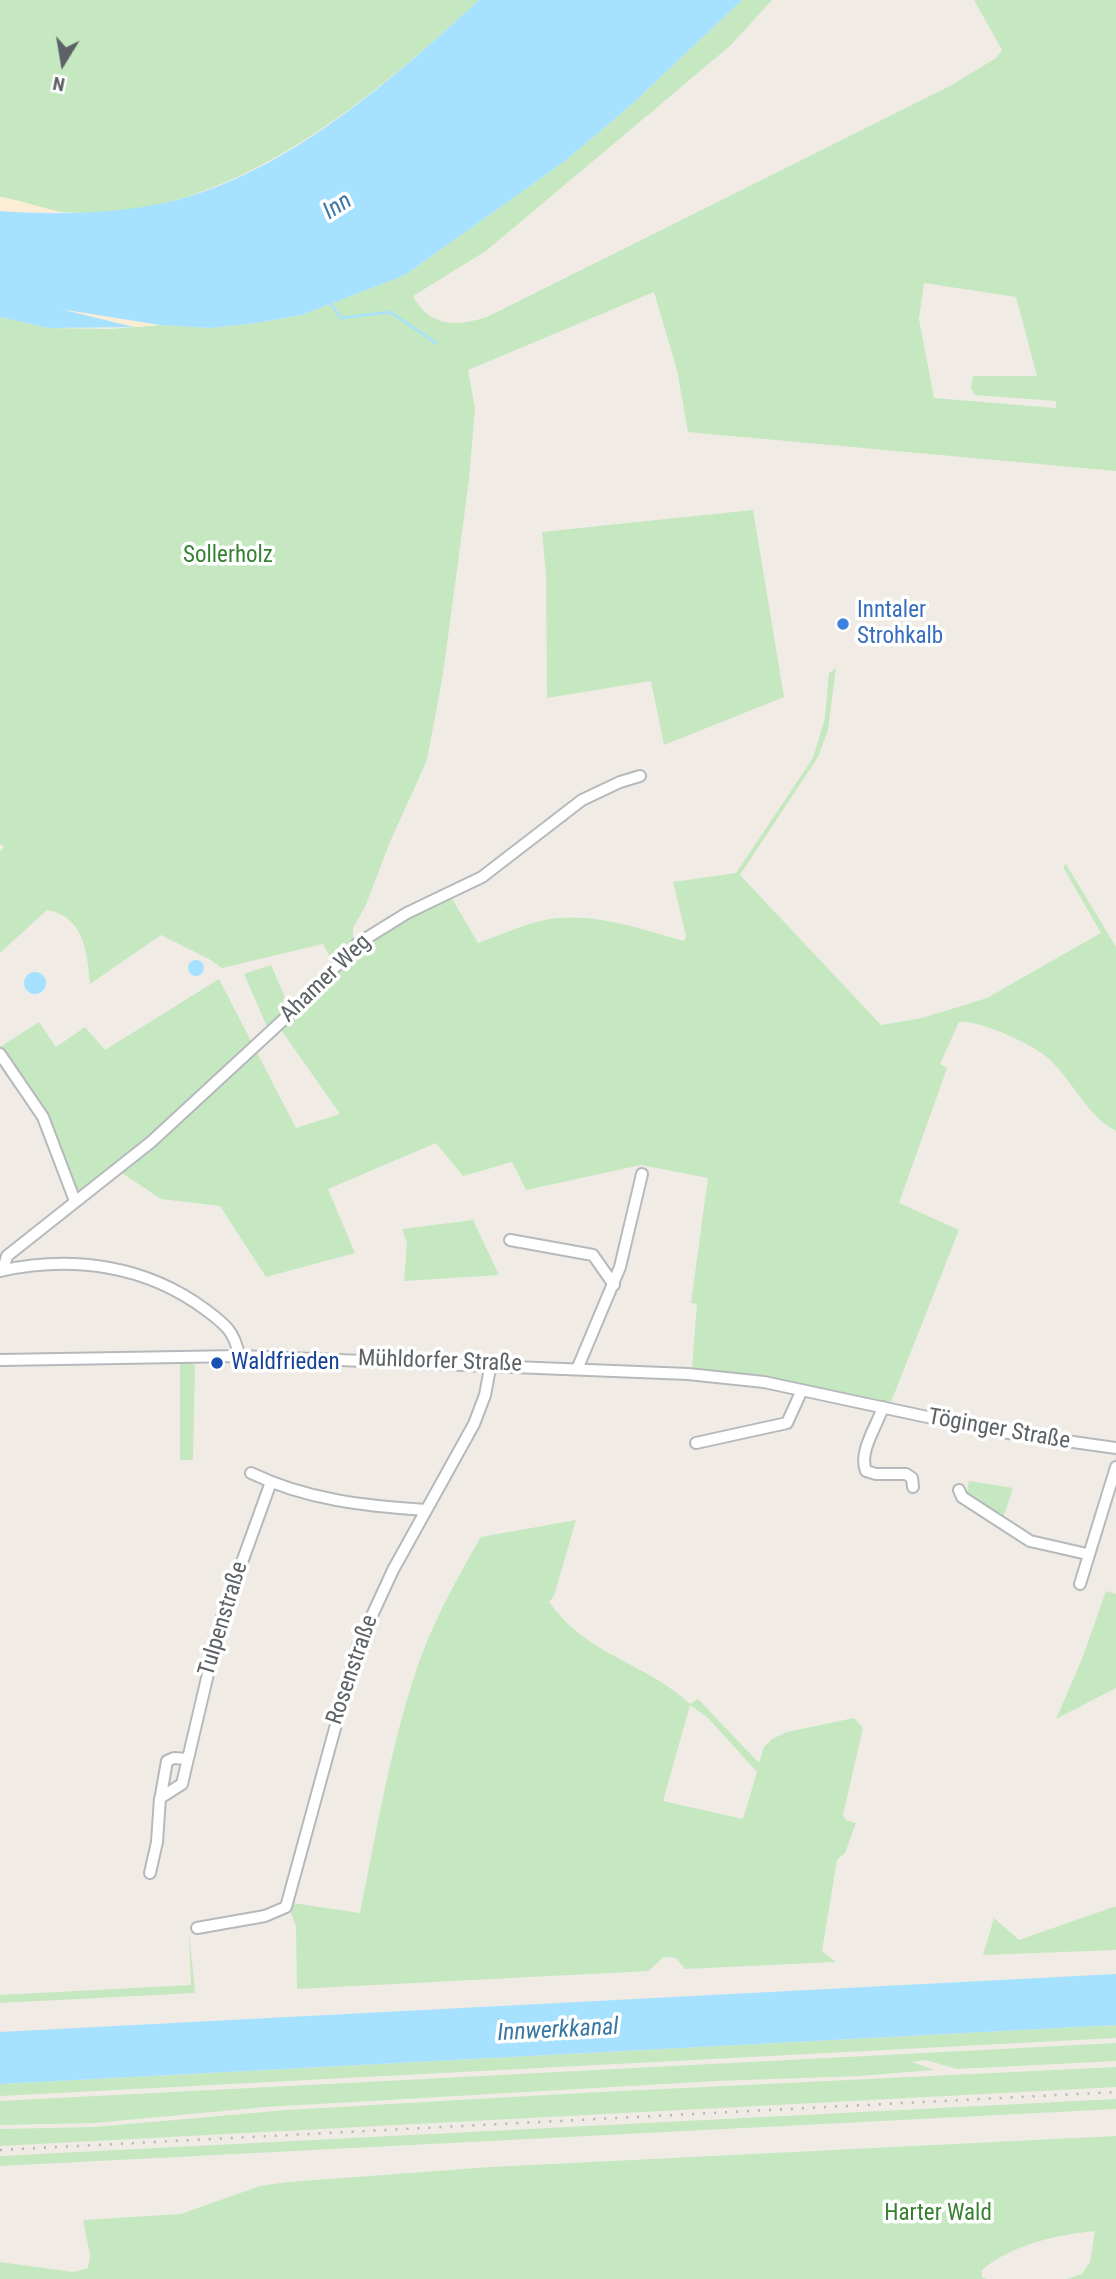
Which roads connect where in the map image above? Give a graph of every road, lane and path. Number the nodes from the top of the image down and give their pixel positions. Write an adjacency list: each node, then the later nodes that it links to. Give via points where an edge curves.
1 (640, 776): 4 (street, Ahamer Weg, via 582,800 482,877 368,936 151,1142)
2 (0, 1054): 4 (street, via 43,1117)
3 (642, 1174): 7 (street)
4 (75, 1201): 6 (street, Ahamer Weg, via 6,1256)
5 (510, 1240): 7 (street, via 593,1255)
6 (1, 1271): 8 (street, via 84,1264 147,1277 199,1305 231,1329)
7 (614, 1285): 11 (street)
8 (239, 1356): 9 (street, Mühldorfer Straße); 10 (street, Mühldorfer Straße)
9 (0, 1360)
10 (491, 1363): 11 (street, Mühldorfer Straße); 22 (street, Rosenstraße, via 474,1424)
11 (578, 1367): 12 (street, Mühldorfer Straße)
12 (599, 1368): 13 (street, Töginger Straße, via 727,1377)
13 (802, 1390): 14 (street, Töginger Straße); 15 (street, via 787,1423)
14 (883, 1407): 16 (street, Töginger Straße, via 988,1430); 20 (street, via 863,1456 864,1466 876,1474 906,1474)
15 (696, 1443)
16 (1116, 1448)
17 (1116, 1468): 23 (street, via 1092,1551)
18 (251, 1473): 19 (street)
19 (271, 1482): 22 (street, via 334,1501); 25 (street, Tulpenstraße, via 220,1623)
20 (913, 1487)
21 (959, 1490): 23 (street, via 961,1497 1030,1541)
22 (426, 1510): 28 (street, Rosenstraße, via 352,1662 286,1907 265,1916)
23 (1087, 1554): 24 (street)
24 (1080, 1584)
25 (187, 1759): 26 (street, Tulpenstraße, via 182,1784); 26 (street, via 167,1762)
26 (161, 1795): 27 (street)
27 (150, 1873)
28 (197, 1928)

